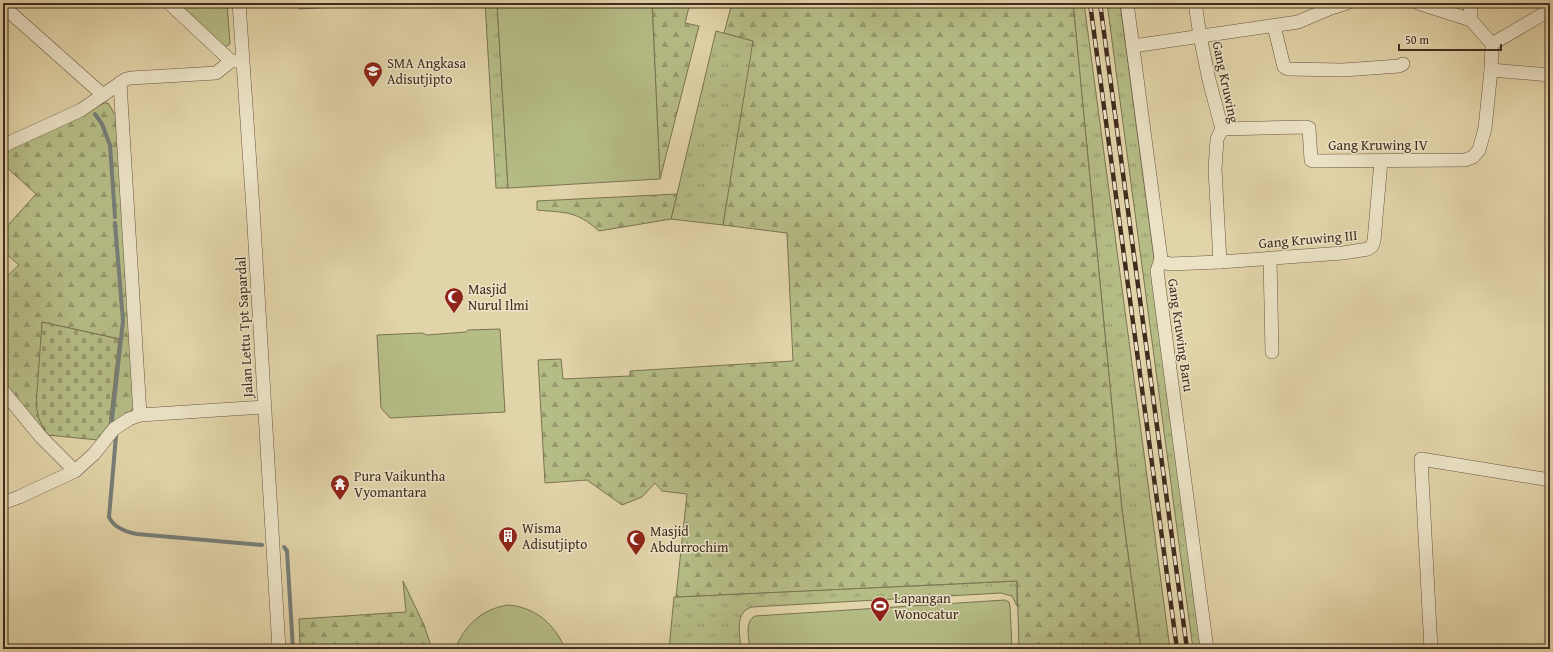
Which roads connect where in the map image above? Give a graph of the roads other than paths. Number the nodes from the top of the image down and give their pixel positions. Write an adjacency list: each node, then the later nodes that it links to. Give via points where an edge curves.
1 (169, 3): 15 (street)
2 (239, 3): 15 (street, Jalan Lettu Tpt Sapardal)
3 (1127, 3): 14 (street, Gang Kruwing Baru)
4 (1195, 3): 12 (street, Gang Kruwing)
5 (1347, 3): 11 (street, via 1298,22)
6 (1418, 3): 10 (street)
7 (1470, 3): 10 (street)
8 (3, 6): 20 (street)
9 (1550, 10): 13 (street)
10 (1470, 20): 13 (street)
11 (1274, 26): 12 (street); 16 (street, via 1284,67 1288,69 1343,70)
12 (1200, 36): 14 (street); 21 (street, Gang Kruwing)
13 (1492, 44): 17 (street, Gang Kruwing IV)
14 (1133, 46): 25 (street, Gang Kruwing Baru)
15 (236, 61): 19 (street, via 216,73 131,78); 29 (street, Jalan Lettu Tpt Sapardal, via 253,209)
16 (1403, 64)
17 (1491, 70): 18 (street); 23 (street, Gang Kruwing IV, via 1484,128 1479,150 1473,157 1465,160)
18 (1550, 75)
19 (120, 83): 20 (street); 30 (street)
20 (103, 95): 22 (street, via 81,110)
21 (1222, 128): 23 (street, Gang Kruwing IV, via 1306,127 1309,128 1313,161); 26 (street, Gang Kruwing, via 1218,139 1215,169)
22 (3, 147)
23 (1381, 161): 24 (street, Gang Kruwing III, via 1372,246 1344,253)
24 (1270, 258): 26 (street, Gang Kruwing III); 27 (street)
25 (1161, 259): 26 (street, Gang Kruwing III, via 1170,264); 35 (street, Gang Kruwing Baru, via 1157,271)
26 (1220, 262)
27 (1272, 352)
28 (3, 391): 31 (street, via 41,437)
29 (264, 408): 30 (street); 34 (street, Jalan Lettu Tpt Sapardal)
30 (140, 415): 31 (street, via 114,429)
31 (76, 471): 33 (street)
32 (1550, 480): 36 (street, via 1421,459)
33 (3, 503)
34 (279, 649)
35 (1207, 649)
36 (1431, 649)

